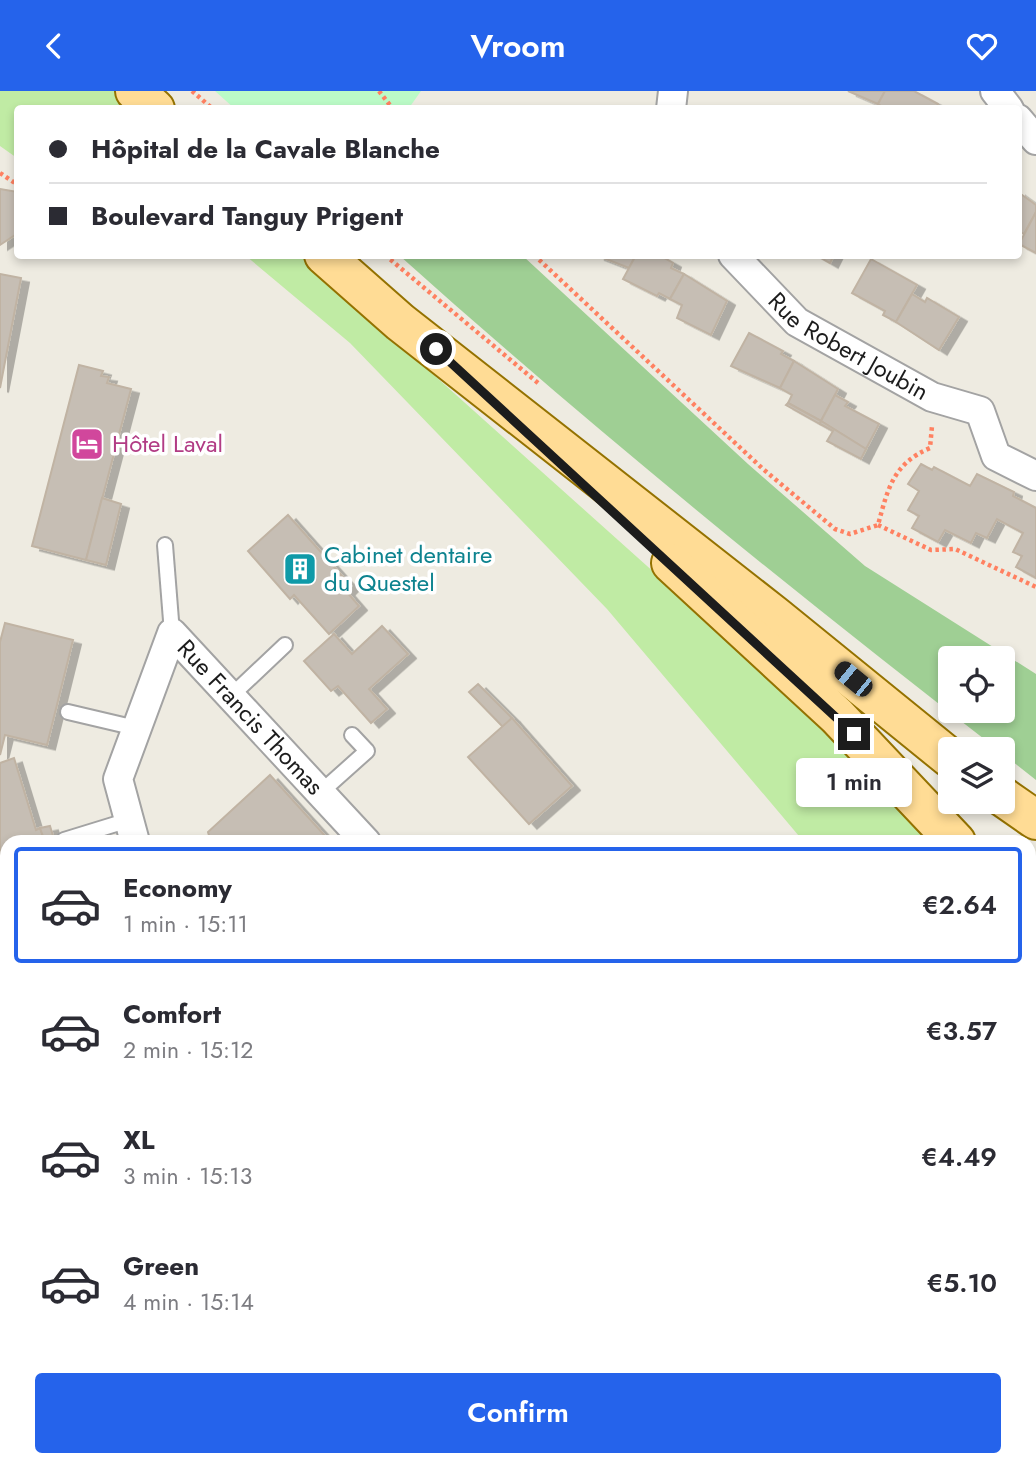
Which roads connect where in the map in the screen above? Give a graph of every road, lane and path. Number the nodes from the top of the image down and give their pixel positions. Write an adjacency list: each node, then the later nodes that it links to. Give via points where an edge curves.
1 (135, 91): 5 (main road)
2 (192, 91): 6 (path)
3 (379, 91): 7 (path)
4 (995, 91): 8 (street)
5 (151, 105)
6 (208, 105)
7 (390, 105)
8 (1006, 105)
9 (1022, 124): 10 (street)
10 (1036, 140)
11 (329, 259): 14 (main road)
12 (538, 259): 17 (path, via 763,469 835,529 850,534)
13 (737, 259): 15 (street, Rue Robert Joubin, via 797,322)
14 (453, 362): 26 (main road); 33 (main road, via 837,716)
15 (932, 397): 16 (street, Rue Robert Joubin, via 980,411 996,456); 17 (path, via 930,448 910,457 895,474)
16 (1036, 476)
17 (878, 525): 19 (path, via 931,549 956,549)
18 (165, 545): 20 (lane)
19 (1036, 587)
20 (172, 633): 22 (street, Rue Francis Thomas); 24 (street, Rue Francis Thomas)
21 (285, 645): 22 (lane)
22 (231, 696): 27 (street, Rue Francis Thomas)
23 (68, 712): 24 (lane)
24 (136, 728): 30 (street, Rue Francis Thomas, via 118,779)
25 (352, 735): 27 (lane, via 367,751)
26 (938, 748)
27 (320, 793): 32 (street, Rue Francis Thomas)
28 (1015, 805): 29 (main road)
29 (1036, 820)
30 (132, 831): 31 (lane)
31 (102, 835)
32 (359, 835)
33 (949, 835)

